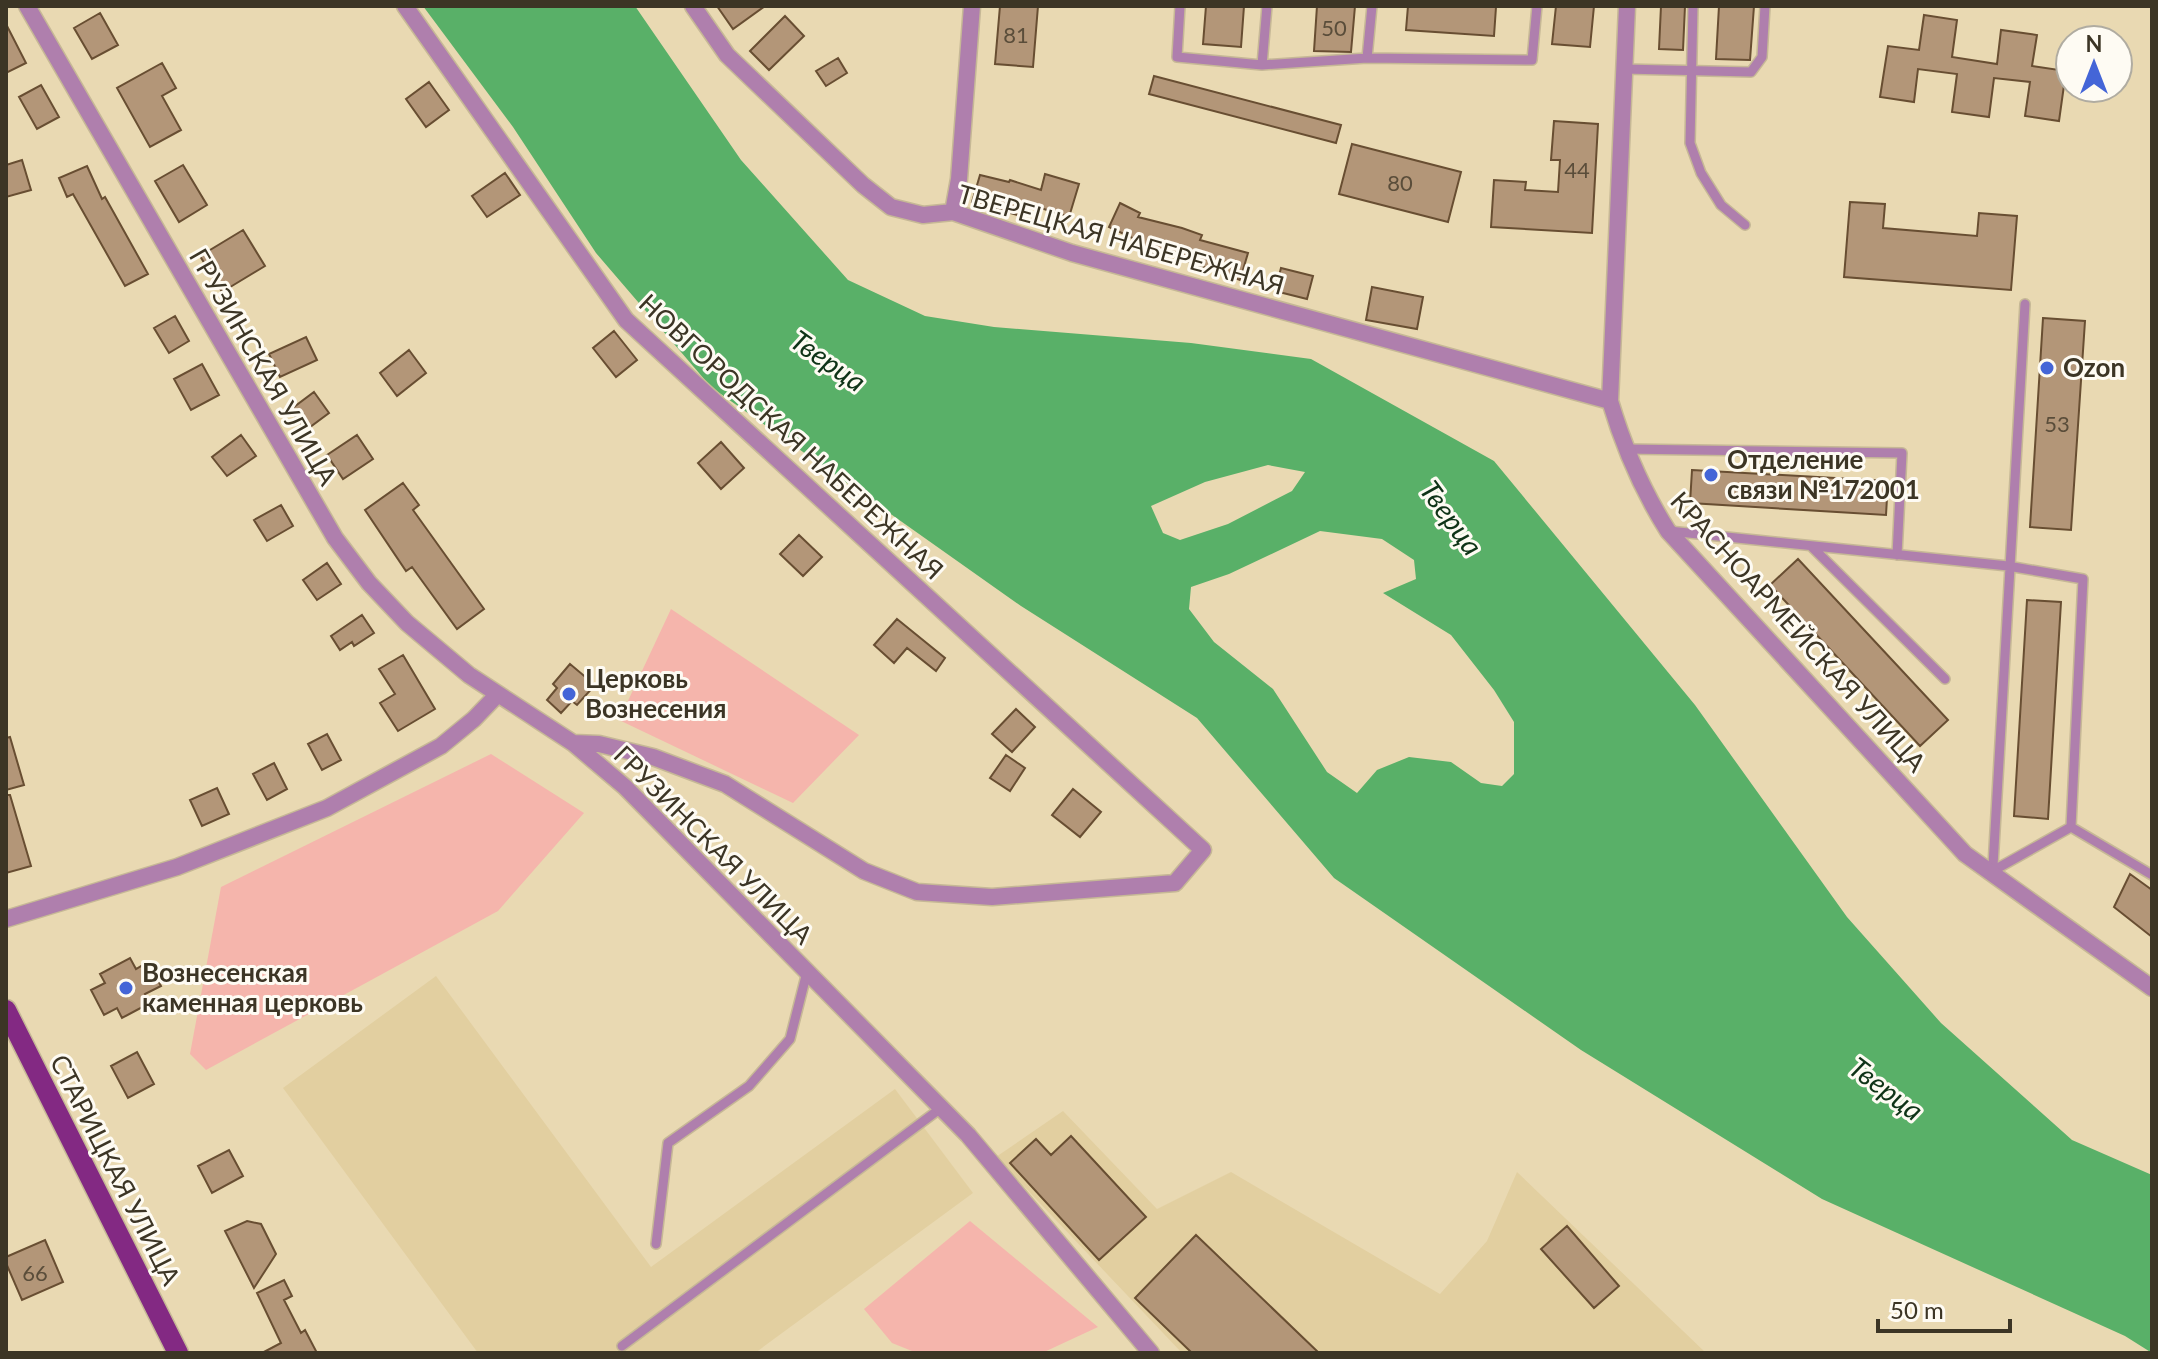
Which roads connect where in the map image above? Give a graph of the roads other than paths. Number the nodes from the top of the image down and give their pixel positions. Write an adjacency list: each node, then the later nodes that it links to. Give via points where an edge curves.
1 (27, 6): 26 (street, ГРУЗИНСКАЯ УЛИЦА, via 335,538 407,623)
2 (405, 6): 27 (street, НОВГОРОДСКАЯ НАБЕРЕЖНАЯ, via 626,320 1203,850 1175,883 992,897 917,892 864,871 725,784 653,757)
3 (693, 6): 16 (street, ТВЕРЕЦКАЯ НАБЕРЕЖНАЯ, via 727,55 863,185 891,207 923,215)
4 (972, 6): 16 (street)
5 (1180, 6): 13 (lane, via 1177,57)
6 (1267, 6): 13 (lane)
7 (1372, 6): 12 (lane)
8 (1537, 6): 12 (lane, via 1532,60)
9 (1627, 6): 14 (street, КРАСНОАРМЕЙСКАЯ УЛИЦА)
10 (1693, 6): 15 (lane)
11 (1765, 6): 15 (lane, via 1758,66 1751,72)
12 (1367, 58): 13 (lane)
13 (1262, 65)
14 (1624, 69): 15 (lane); 19 (street, КРАСНОАРМЕЙСКАЯ УЛИЦА)
15 (1691, 72): 17 (lane, via 1690,143 1695,158 1721,205)
16 (953, 212): 19 (street, ТВЕРЕЦКАЯ НАБЕРЕЖНАЯ, via 1072,253)
17 (1745, 225)
18 (2025, 304): 24 (lane)
19 (1610, 401): 20 (street, КРАСНОАРМЕЙСКАЯ УЛИЦА)
20 (1625, 449): 21 (street, КРАСНОАРМЕЙСКАЯ УЛИЦА); 23 (lane, via 1902,453)
21 (1668, 531): 22 (lane); 29 (street, КРАСНОАРМЕЙСКАЯ УЛИЦА, via 1965,854)
22 (1812, 547): 23 (lane); 25 (lane)
23 (1897, 555): 24 (lane)
24 (2008, 566): 28 (lane, via 2083,579); 29 (lane)
25 (1945, 679)
26 (498, 694): 27 (street, ГРУЗИНСКАЯ УЛИЦА); 31 (street, via 441,746 327,808 177,867)
27 (573, 743): 32 (street, ГРУЗИНСКАЯ УЛИЦА, via 625,787)
28 (2071, 827): 29 (lane); 30 (lane)
29 (1989, 873): 33 (street, КРАСНОАРМЕЙСКАЯ УЛИЦА)
30 (2152, 875)
31 (6, 919)
32 (807, 972): 35 (street, ГРУЗИНСКАЯ УЛИЦА); 36 (lane, via 790,1039 749,1086 668,1143)
33 (2152, 988)
34 (6, 1010): 38 (main road, СТАРИЦКАЯ УЛИЦА)
35 (941, 1108): 37 (lane); 39 (street, ГРУЗИНСКАЯ УЛИЦА)
36 (656, 1244)
37 (622, 1346)
38 (178, 1353)
39 (1151, 1353)

